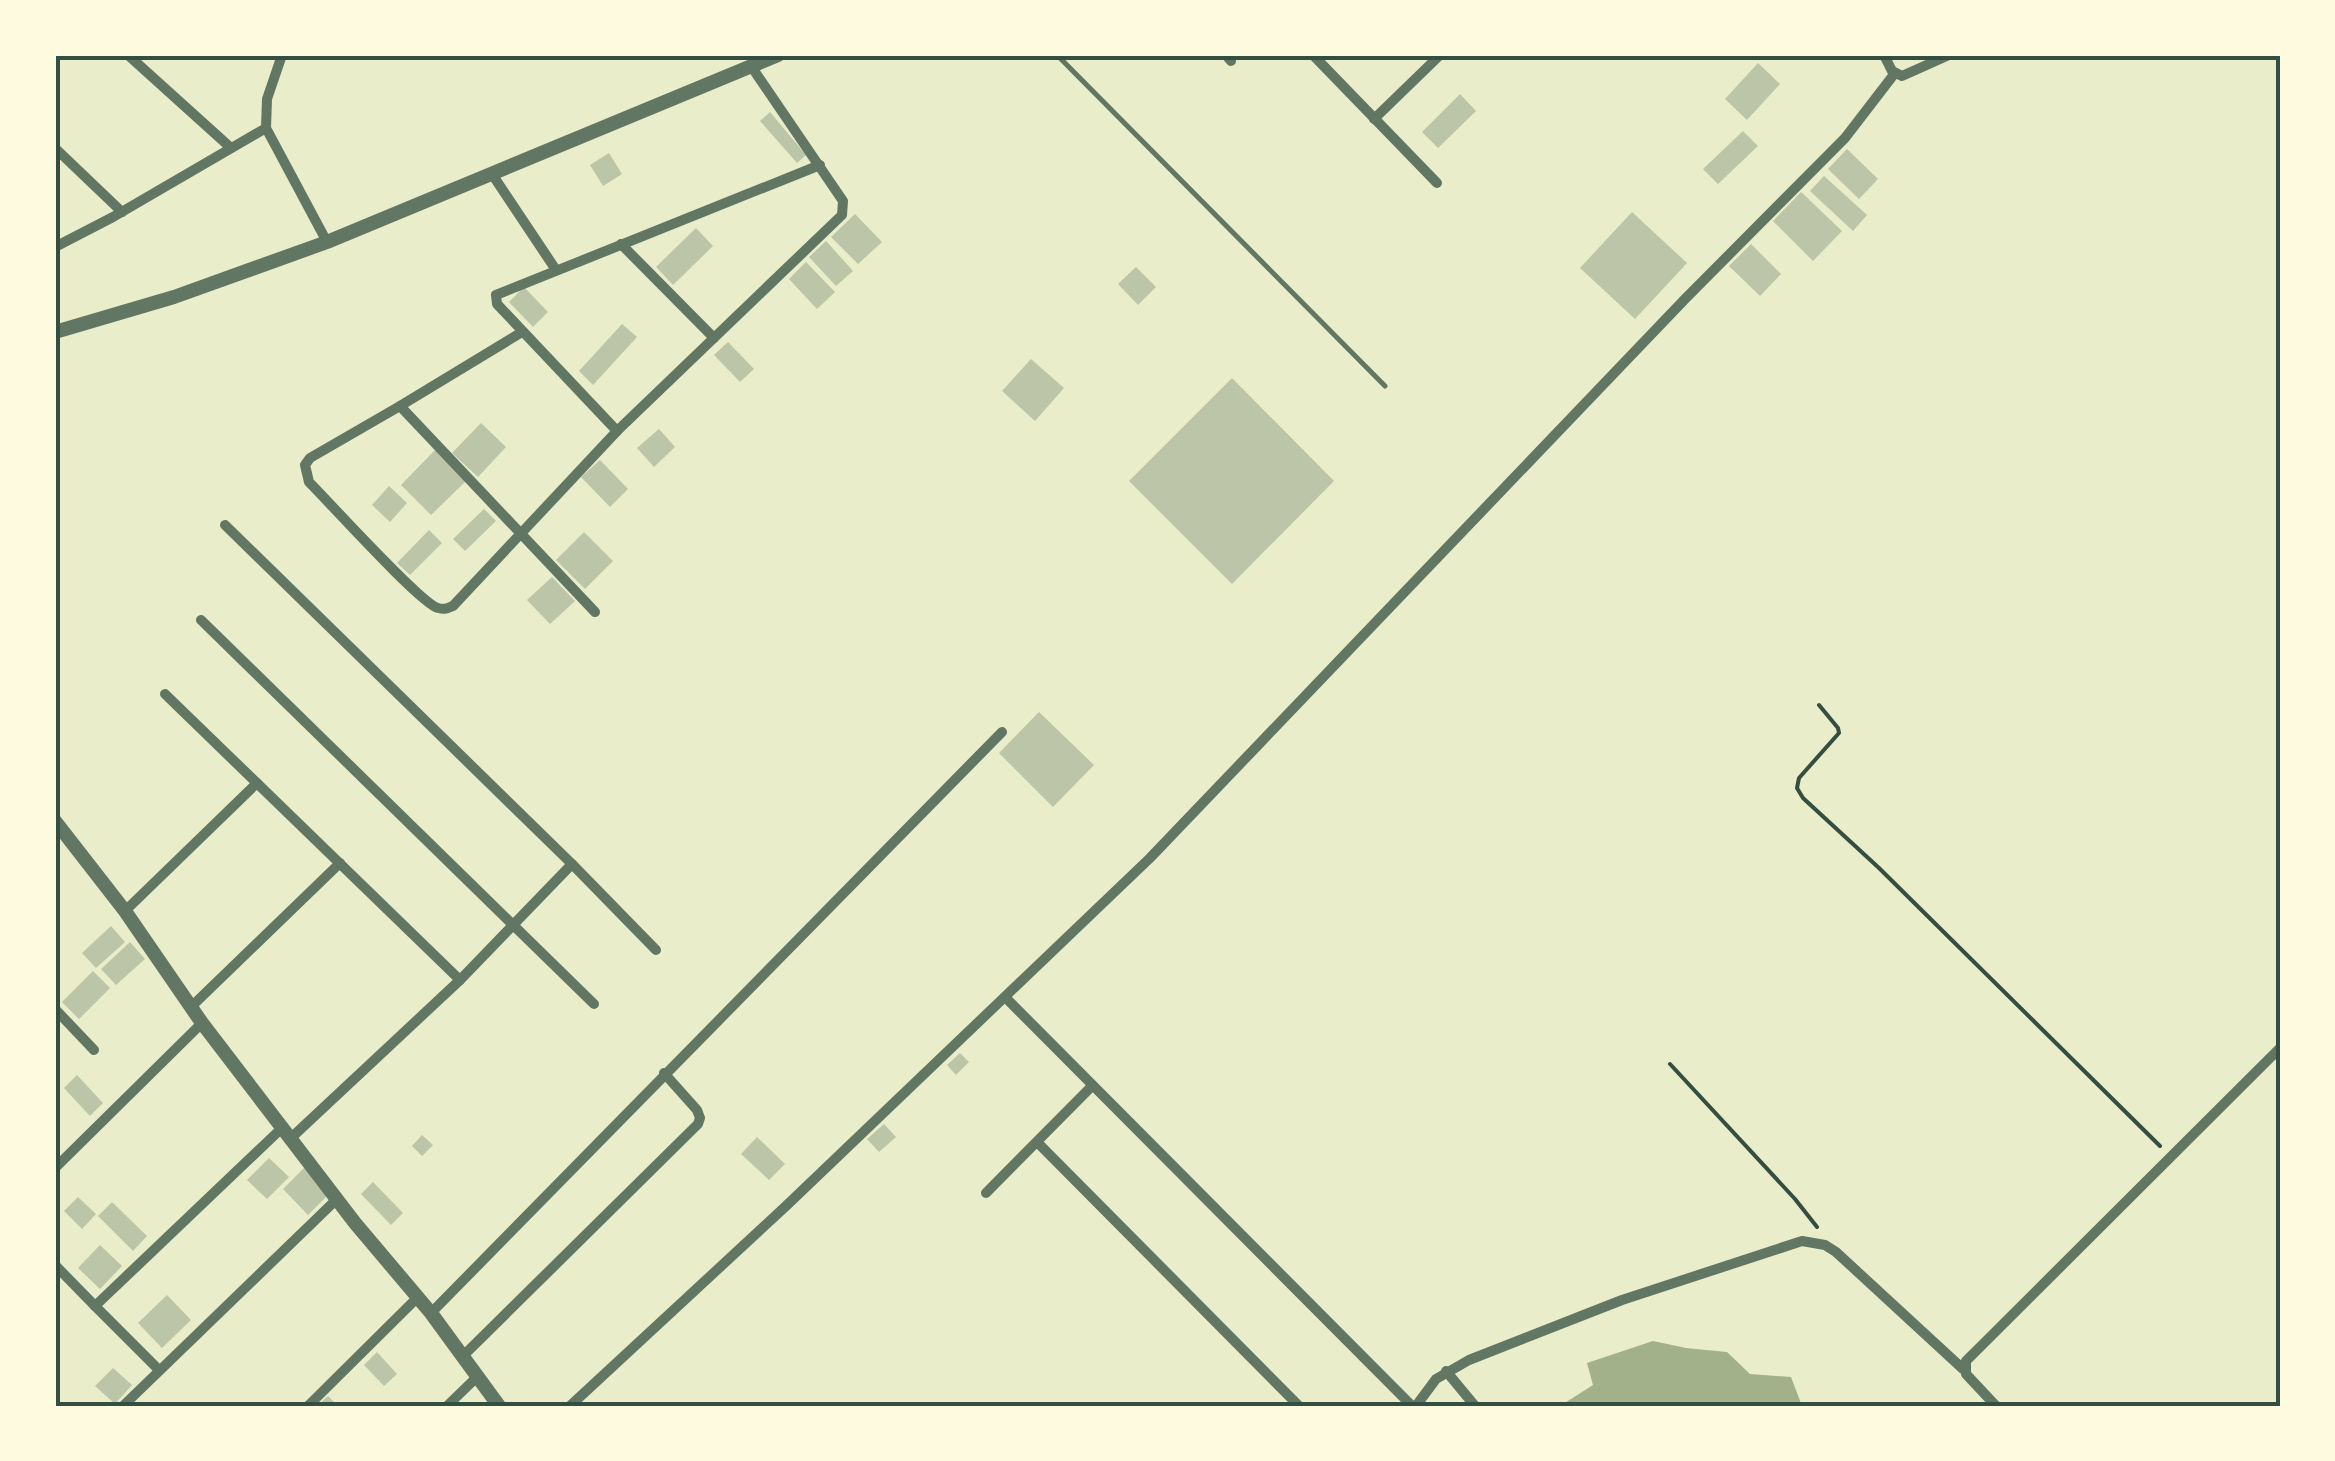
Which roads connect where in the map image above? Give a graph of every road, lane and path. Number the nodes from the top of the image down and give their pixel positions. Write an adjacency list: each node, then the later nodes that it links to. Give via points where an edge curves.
1 (128, 55): 14 (street)
2 (282, 55): 12 (street)
3 (778, 55): 9 (street)
4 (1058, 55): 26 (lane)
5 (1314, 55): 11 (street)
6 (1440, 55): 11 (street)
7 (1884, 55): 10 (street)
8 (1950, 55): 10 (street, via 1911,74)
9 (751, 66): 15 (street); 16 (street)
10 (1895, 73): 44 (street, via 1845,138 1150,858)
11 (1374, 119): 17 (street)
12 (266, 128): 14 (street); 19 (street)
13 (55, 148): 18 (street)
14 (231, 148): 18 (street)
15 (820, 165): 20 (street); 25 (street, via 843,201 842,215)
16 (492, 174): 19 (street); 22 (street)
17 (1437, 183)
18 (122, 212): 21 (street)
19 (327, 242): 23 (street, via 174,298)
20 (621, 244): 22 (street); 25 (street)
21 (55, 247)
22 (556, 270): 24 (street, via 494,298)
23 (55, 332)
24 (522, 332): 27 (street); 28 (street)
25 (714, 338): 28 (street)
26 (1386, 386)
27 (400, 406): 30 (street); 30 (street, via 310,458 304,469 310,482 440,609 453,606)
28 (617, 431): 30 (street)
29 (225, 525): 39 (street)
30 (519, 536): 31 (street)
31 (595, 612)
32 (201, 620): 41 (street)
33 (165, 694): 36 (street)
34 (1819, 706): 56 (path, via 1839,733 1802,772 1797,788 1803,798)
35 (1002, 732): 52 (street)
36 (257, 784): 38 (street); 40 (street)
37 (55, 822): 40 (street)
38 (340, 864): 43 (street); 46 (street)
39 (572, 864): 41 (street); 42 (street)
40 (126, 911): 46 (street)
41 (515, 925): 43 (street); 45 (street)
42 (656, 950)
43 (460, 980): 54 (street)
44 (1005, 996): 53 (street); 74 (street)
45 (594, 1004)
46 (192, 1006): 48 (street)
47 (55, 1010): 50 (street)
48 (202, 1023): 54 (street); 57 (street)
49 (2280, 1048): 56 (street)
50 (94, 1050)
51 (1670, 1064): 60 (path, via 1814,1220)
52 (664, 1073): 64 (street); 65 (street, via 697,1110 698,1124)
53 (1092, 1086): 55 (street); 76 (street)
54 (287, 1132): 59 (street); 63 (street)
55 (1036, 1142): 58 (street); 75 (street)
56 (2172, 1158): 66 (street)
57 (55, 1168)
58 (986, 1193)
59 (337, 1199): 62 (street); 67 (street)
60 (1821, 1244): 66 (street); 68 (street, via 1790,1244 1622,1300)
61 (55, 1265): 63 (street)
62 (418, 1297): 64 (street); 71 (street)
63 (95, 1306): 67 (street)
64 (431, 1313): 65 (street)
65 (463, 1356): 69 (street)
66 (1963, 1369): 78 (street)
67 (159, 1370): 70 (street)
68 (1446, 1371): 76 (street); 77 (street)
69 (477, 1377): 72 (street); 73 (street)
70 (123, 1406)
71 (308, 1406)
72 (447, 1406)
73 (499, 1406)
74 (570, 1406)
75 (1299, 1406)
76 (1414, 1406)
77 (1475, 1406)
78 (1996, 1406)

